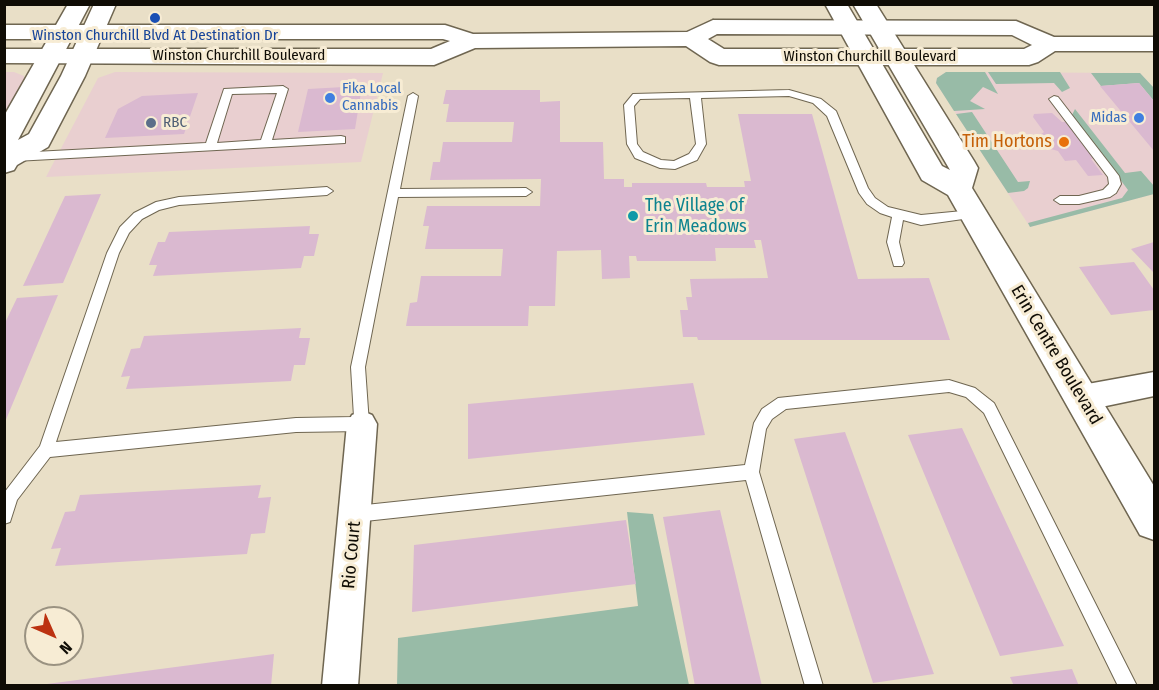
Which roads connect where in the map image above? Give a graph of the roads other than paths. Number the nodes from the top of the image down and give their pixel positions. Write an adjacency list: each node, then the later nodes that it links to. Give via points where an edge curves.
1 (80, 4): 8 (main road)
2 (105, 4): 9 (main road)
3 (836, 4): 5 (main road)
4 (864, 4): 6 (main road)
5 (848, 27): 6 (main road, Winston Churchill Boulevard); 10 (main road, Winston Churchill Boulevard, via 713,27); 17 (main road)
6 (878, 27): 12 (main road, Winston Churchill Boulevard, via 1016,27); 18 (main road)
7 (4, 32): 8 (main road, Winston Churchill Boulevard)
8 (65, 32): 9 (main road, Winston Churchill Boulevard); 16 (main road)
9 (92, 32): 11 (main road, Winston Churchill Boulevard, via 445,32); 15 (main road)
10 (691, 39): 11 (main road, Winston Churchill Boulevard); 17 (main road, Winston Churchill Boulevard, via 719,57)
11 (471, 42): 15 (main road, Winston Churchill Boulevard, via 434,57)
12 (1050, 44): 13 (main road, Winston Churchill Boulevard); 18 (main road, Winston Churchill Boulevard, via 1029,57)
13 (1155, 44)
14 (4, 56): 16 (main road, Winston Churchill Boulevard)
15 (82, 56): 16 (main road, Winston Churchill Boulevard); 25 (main road, via 39,140)
16 (52, 57): 25 (main road)
17 (865, 57): 18 (main road, Winston Churchill Boulevard); 26 (main road, via 932,173)
18 (897, 57): 26 (main road, via 964,168)
19 (695, 95): 19 (lane, via 643,95 632,100 632,144 639,155 660,164 675,165 693,157 701,144); 32 (lane, via 789,93 818,101 832,114 863,190 871,201)
20 (413, 96): 29 (lane)
21 (1054, 99): 30 (lane, via 1113,176 1115,184 1106,194)
22 (341, 140): 23 (lane)
23 (265, 144): 24 (lane); 24 (lane, via 283,89 228,92)
24 (210, 147): 25 (lane)
25 (5, 152)
26 (958, 188): 31 (main road, Erin Centre Boulevard)
27 (327, 191): 37 (lane, via 178,201 156,206 138,216 124,230 113,253)
28 (526, 192): 29 (lane)
29 (394, 193): 36 (lane, via 358,367)
30 (1060, 200)
31 (973, 214): 32 (lane, via 928,220); 35 (main road, Erin Centre Boulevard)
32 (898, 216): 33 (lane, via 893,242)
33 (898, 263)
34 (1155, 384): 35 (street)
35 (1082, 398): 41 (main road, Erin Centre Boulevard)
36 (362, 424): 37 (lane, via 296,425); 39 (street, Rio Court)
37 (46, 450): 40 (lane, via 11,496)
38 (751, 471): 39 (lane); 43 (lane); 44 (lane, via 759,428 767,414 783,403 949,386 970,392 988,408)
39 (356, 513): 42 (street, Rio Court)
40 (4, 516)
41 (1155, 521)
42 (340, 686)
43 (814, 686)
44 (1128, 686)

